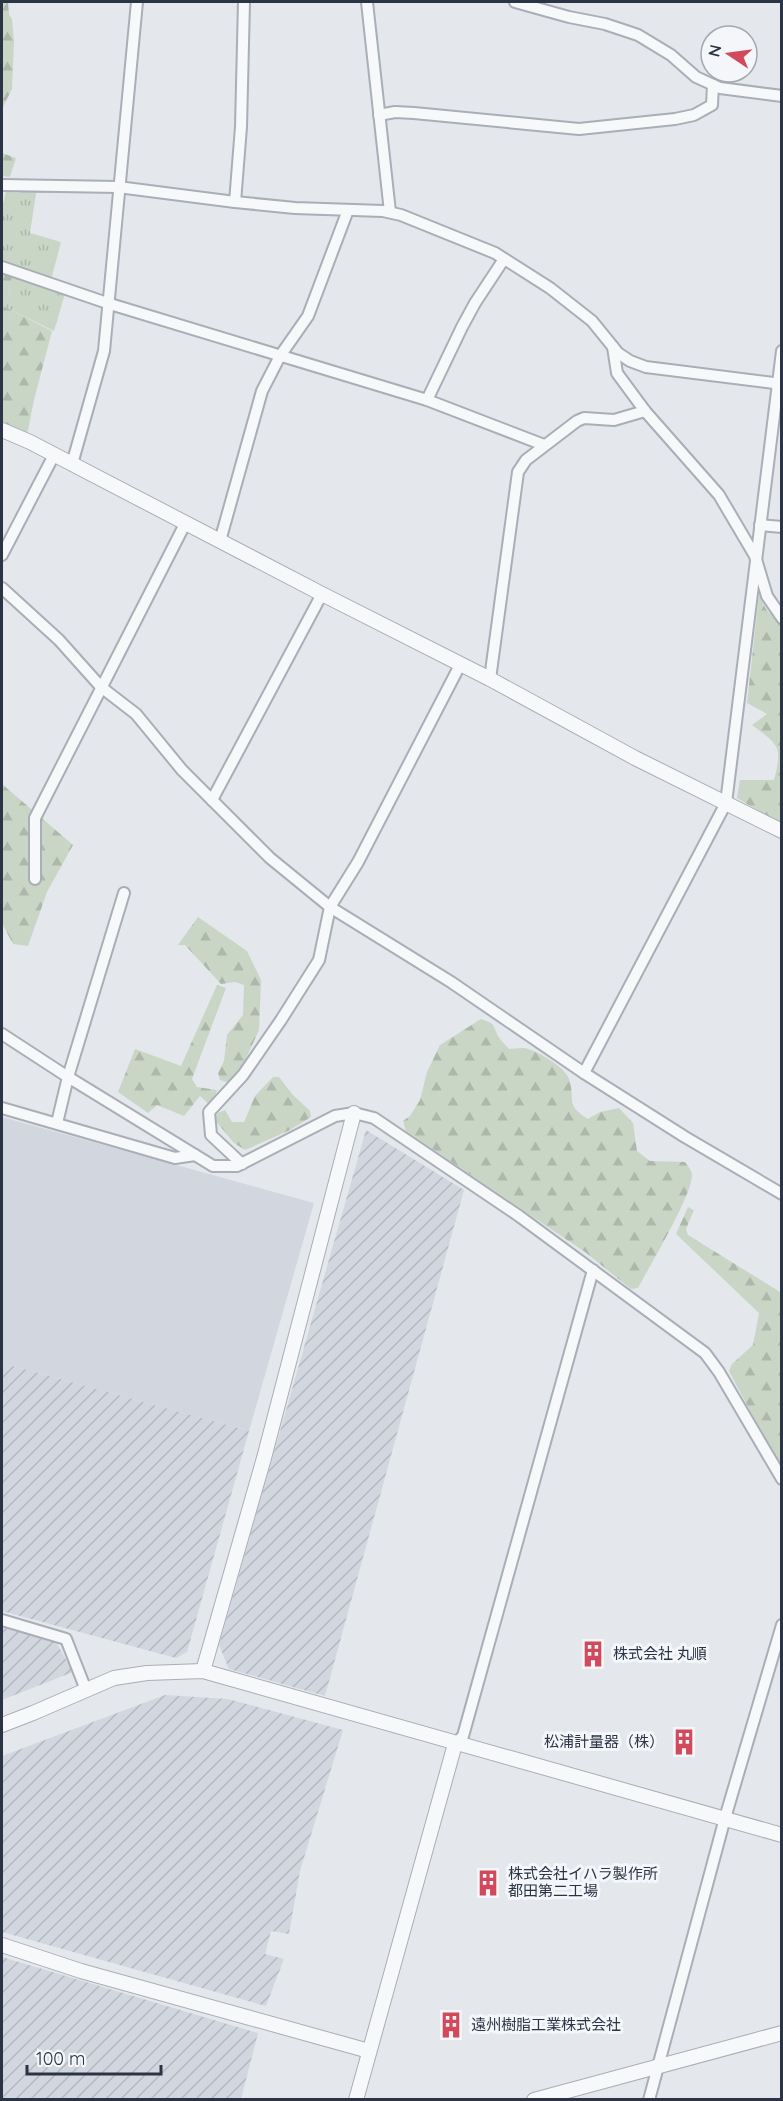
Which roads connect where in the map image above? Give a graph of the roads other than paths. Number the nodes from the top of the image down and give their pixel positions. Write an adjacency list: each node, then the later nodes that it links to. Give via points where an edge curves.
1 (137, 2): 9 (street)
2 (244, 2): 10 (street)
3 (367, 2): 7 (street)
4 (515, 2): 5 (street, via 638,35)
5 (713, 85): 6 (street); 7 (street, via 712,105 694,115 648,123 579,129 414,113)
6 (782, 96)
7 (379, 116): 12 (street)
8 (2, 184): 9 (street)
9 (118, 187): 10 (street); 15 (street)
10 (235, 202): 11 (street)
11 (348, 210): 12 (street); 18 (street, via 311,311)
12 (390, 212): 13 (street)
13 (504, 259): 16 (street, via 592,321); 20 (street, via 462,327)
14 (2, 267): 15 (street)
15 (110, 304): 18 (street); 25 (street, via 104,351)
16 (613, 346): 19 (street, via 630,361 646,367); 21 (street, via 617,374)
17 (782, 351): 19 (street)
18 (280, 356): 20 (street); 29 (street, via 262,391)
19 (779, 383): 27 (street)
20 (428, 400): 23 (street)
21 (645, 411): 23 (street, via 614,420 584,418); 31 (street, via 719,495)
22 (2, 430): 24 (street)
23 (544, 445): 36 (street, via 518,472)
24 (54, 455): 25 (street); 30 (street)
25 (72, 464): 26 (street)
26 (185, 524): 29 (street); 37 (street)
27 (760, 525): 28 (street); 31 (street)
28 (782, 527)
29 (220, 541): 33 (street)
30 (2, 555)
31 (755, 556): 34 (street, via 767,596); 39 (street)
32 (2, 588): 37 (street, via 59,640)
33 (322, 594): 35 (street); 38 (street)
34 (782, 618)
35 (460, 665): 36 (street); 43 (street, via 358,862)
36 (490, 679): 39 (street)
37 (101, 687): 38 (street, via 136,714); 41 (street, via 35,818)
38 (212, 800): 43 (street, via 270,858)
39 (726, 803): 40 (street); 45 (street)
40 (782, 831)
41 (35, 879)
42 (124, 893): 46 (street)
43 (330, 907): 45 (street, via 451,982); 51 (street, via 319,960 243,1075 209,1112 211,1135)
44 (2, 1034): 46 (street)
45 (584, 1073): 52 (street)
46 (68, 1077): 49 (street); 50 (street)
47 (2, 1108): 49 (street)
48 (354, 1113): 51 (street, via 335,1116); 53 (street, via 374,1118); 57 (street, via 267,1446)
49 (57, 1123): 50 (street, via 176,1158)
50 (195, 1155): 51 (street, via 213,1166)
51 (242, 1164)
52 (782, 1194)
53 (592, 1270): 54 (street, via 705,1353); 60 (street, via 463,1736)
54 (782, 1479)
55 (2, 1620): 58 (street, via 66,1639)
56 (782, 1625): 61 (street)
57 (203, 1671): 58 (street, via 114,1678); 60 (street)
58 (86, 1690): 59 (street)
59 (2, 1725)
60 (455, 1744): 61 (street); 65 (street)
61 (724, 1818): 62 (street); 66 (street)
62 (782, 1835)
63 (2, 1945): 65 (street, via 81,1971)
64 (782, 2033): 66 (street)
65 (369, 2051): 67 (street)
66 (658, 2066): 68 (street); 69 (street)
67 (356, 2100)
68 (534, 2100)
69 (649, 2100)

